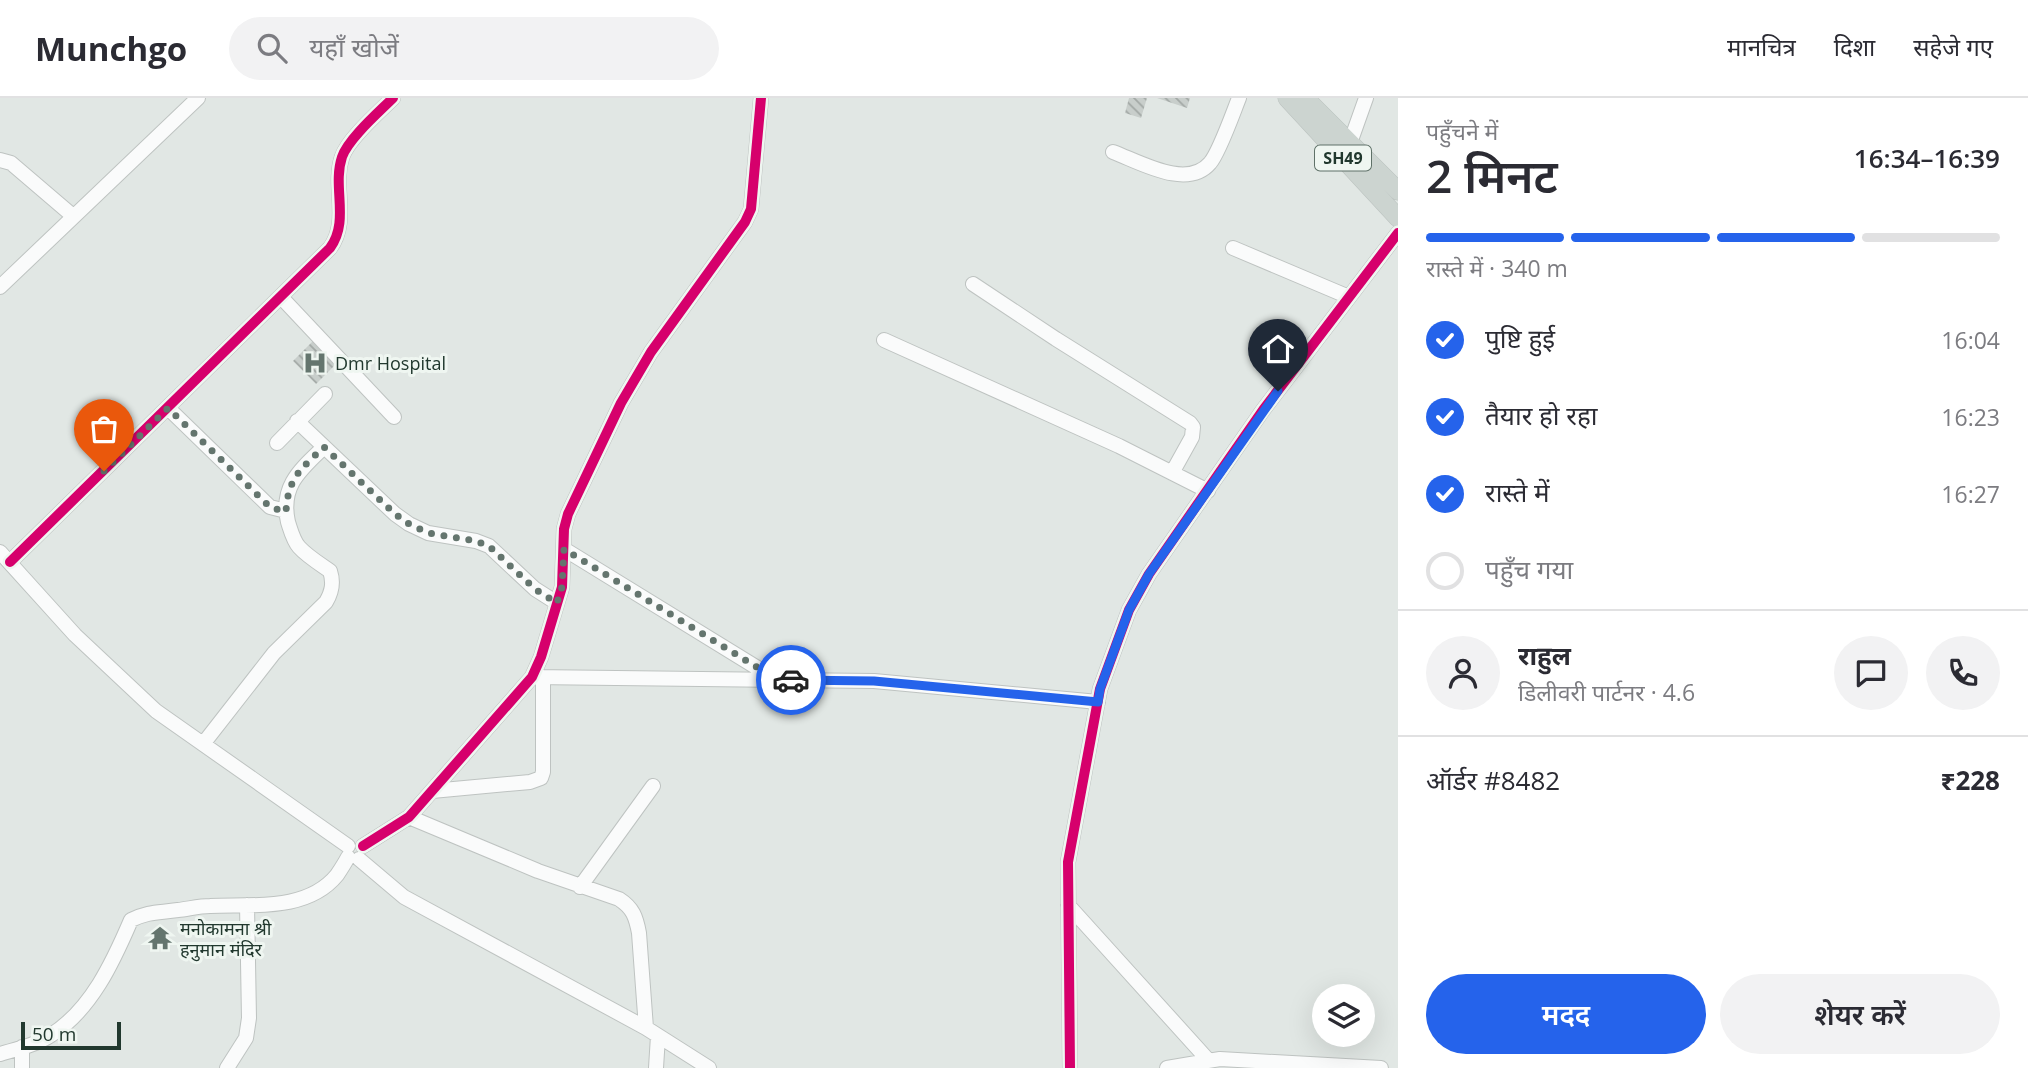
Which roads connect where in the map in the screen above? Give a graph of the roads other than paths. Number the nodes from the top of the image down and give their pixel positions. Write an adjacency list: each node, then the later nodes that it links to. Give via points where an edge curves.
1 (198, 98): 12 (street)
2 (393, 98): 18 (street, via 343,153 337,239)
3 (761, 98): 30 (street, via 751,209 621,403 568,514)
4 (1239, 98): 9 (street, via 1211,162 1200,171 1175,175)
5 (1287, 98): 13 (main road, SH49)
6 (1305, 98): 8 (main road, SH49)
7 (1366, 98): 8 (street)
8 (1350, 143): 11 (main road, SH49)
9 (1114, 152)
10 (0, 160): 12 (street, via 11,163)
11 (1398, 191)
12 (73, 216): 17 (street)
13 (1398, 218)
14 (1398, 233): 19 (street)
15 (1233, 248): 19 (street)
16 (973, 284): 27 (street, via 1191,423 1192,437)
17 (0, 287)
18 (281, 297): 22 (street); 23 (street)
19 (1349, 297): 28 (street)
20 (884, 340): 27 (street)
21 (325, 394): 24 (street)
22 (168, 408): 29 (street, via 270,507); 31 (street)
23 (394, 417)
24 (297, 421): 25 (street); 26 (street)
25 (276, 443)
26 (324, 447): 29 (street, via 292,482); 32 (street, via 409,524 428,533 489,546)
27 (1172, 472): 28 (street)
28 (1208, 491): 35 (street, via 1129,610)
29 (286, 512): 36 (street, via 299,547 330,571 331,593 274,653)
30 (564, 549): 32 (street); 34 (street)
31 (5, 557): 36 (street, via 75,635 156,711)
32 (557, 603): 33 (street)
33 (538, 677): 34 (street); 38 (street); 38 (street, via 541,778)
34 (778, 680): 35 (street, via 874,681)
35 (1098, 702): 43 (street, via 1068,862)
36 (203, 744): 40 (street)
37 (653, 786): 41 (street)
38 (432, 791): 39 (street)
39 (409, 817): 40 (street); 41 (street)
40 (355, 852): 42 (street, via 336,876 312,894 286,902); 44 (street, via 404,897)
41 (580, 887): 44 (street, via 619,899 637,920)
42 (247, 905): 45 (street, via 147,912 131,920 88,1002 50,1036); 50 (street, via 249,1018 246,1038)
43 (1068, 905): 47 (street); 53 (street)
44 (652, 1032): 51 (street); 52 (street)
45 (22, 1047): 46 (street); 49 (street)
46 (0, 1054)
47 (1209, 1061): 48 (street); 54 (street)
48 (1250, 1064): 55 (street)
49 (22, 1068)
50 (227, 1068)
51 (656, 1068)
52 (709, 1068)
53 (1070, 1068)
54 (1167, 1068)
55 (1381, 1068)

